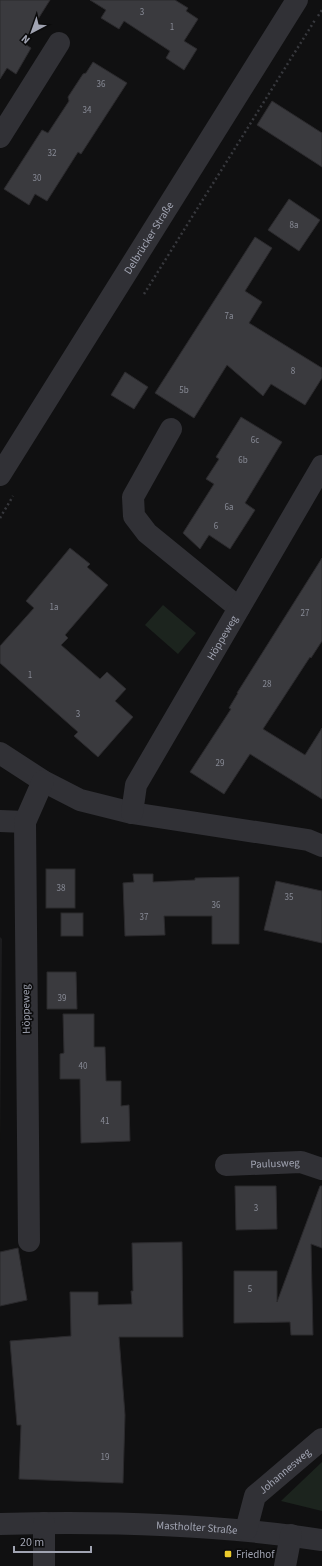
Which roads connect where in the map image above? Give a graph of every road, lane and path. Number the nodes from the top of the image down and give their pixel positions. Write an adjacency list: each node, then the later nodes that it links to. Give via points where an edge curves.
1 (290, 2): 6 (street, Delbrücker Straße)
2 (59, 43): 3 (street)
3 (0, 137)
4 (171, 429): 7 (street, via 133,497 134,516 148,533)
5 (322, 466): 7 (street, Höppeweg)
6 (0, 475)
7 (239, 608): 10 (street, Höppeweg, via 136,785)
8 (0, 753): 9 (street)
9 (43, 781): 10 (street, via 80,800); 12 (street, Höppeweg)
10 (132, 813): 13 (street, via 308,840)
11 (0, 821): 12 (street)
12 (25, 822): 16 (street, Höppeweg)
13 (322, 846)
14 (226, 1165): 15 (street, Paulusweg, via 301,1162)
15 (322, 1169)
16 (29, 1241)
17 (322, 1439): 20 (street, Johannesweg, via 255,1496)
18 (44, 1522): 19 (street, Mastholter Straße); 20 (street, Mastholter Straße, via 113,1522); 23 (street)
19 (0, 1524)
20 (246, 1530): 21 (street, Mastholter Straße)
21 (291, 1535): 22 (street, Mastholter Straße); 24 (street)
22 (322, 1540)
23 (44, 1566)
24 (286, 1566)

